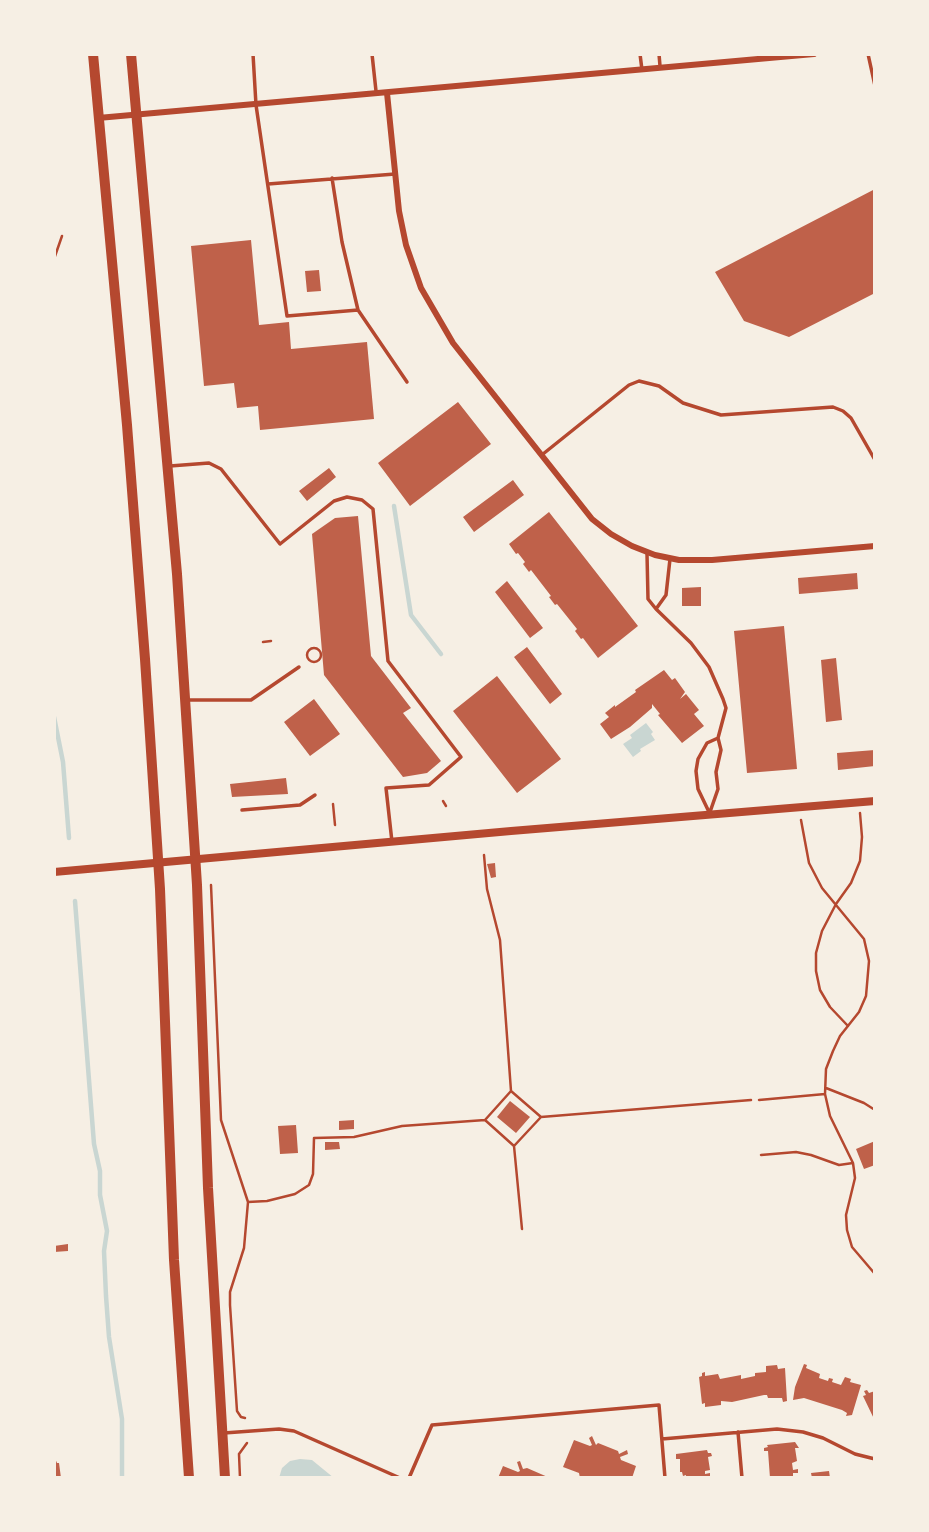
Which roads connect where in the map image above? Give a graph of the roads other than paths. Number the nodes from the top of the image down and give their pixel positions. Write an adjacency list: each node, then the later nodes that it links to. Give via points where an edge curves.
1 (93, 54): 16 (main road)
2 (131, 54): 15 (main road)
3 (253, 54): 14 (lane)
4 (372, 54): 13 (lane)
5 (640, 54): 10 (lane)
6 (659, 54): 9 (lane)
7 (814, 54): 9 (street)
8 (869, 54): 11 (lane)
9 (660, 68): 10 (street)
10 (642, 70): 12 (street)
11 (875, 86)
12 (387, 93): 13 (street); 17 (street)
13 (376, 94): 14 (street)
14 (256, 105): 15 (street); 19 (lane)
15 (137, 115): 16 (street); 24 (main road)
16 (99, 118): 38 (main road)
17 (395, 174): 18 (lane); 22 (street, via 406,245 426,299 453,343)
18 (332, 178): 19 (lane); 20 (lane)
19 (268, 184): 20 (lane, via 287,316)
20 (359, 310): 21 (lane)
21 (407, 382)
22 (541, 456): 23 (lane, via 639,381 721,415 833,407 851,418); 26 (street, via 592,519)
23 (875, 460)
24 (168, 466): 30 (main road); 36 (lane, via 209,463 221,469 280,544 334,501 362,500 373,509 388,662 461,757 429,785 386,788)
25 (875, 546): 27 (street, via 712,560)
26 (647, 552): 27 (street); 28 (lane, via 648,599)
27 (670, 558): 28 (lane, via 666,595)
28 (656, 609): 31 (lane, via 691,643 717,682 726,708)
29 (299, 667): 30 (lane, via 251,700)
30 (185, 700): 37 (main road)
31 (718, 738): 35 (lane, via 718,789); 35 (lane, via 707,743 696,771 698,789)
32 (315, 795): 34 (lane, via 300,805)
33 (875, 801): 35 (street)
34 (242, 810)
35 (710, 814): 36 (street)
36 (392, 842): 37 (street)
37 (195, 859): 38 (street); 41 (main road)
38 (158, 862): 39 (street); 44 (main road, via 174,1260)
39 (54, 872)
40 (738, 1432): 42 (lane); 43 (lane, via 803,1432); 49 (lane)
41 (222, 1434): 45 (main road); 46 (lane, via 294,1431)
42 (662, 1439): 47 (lane, via 659,1405 432,1424); 48 (lane)
43 (875, 1460)
44 (189, 1478)
45 (225, 1478)
46 (400, 1478)
47 (409, 1478)
48 (665, 1478)
49 (742, 1478)

